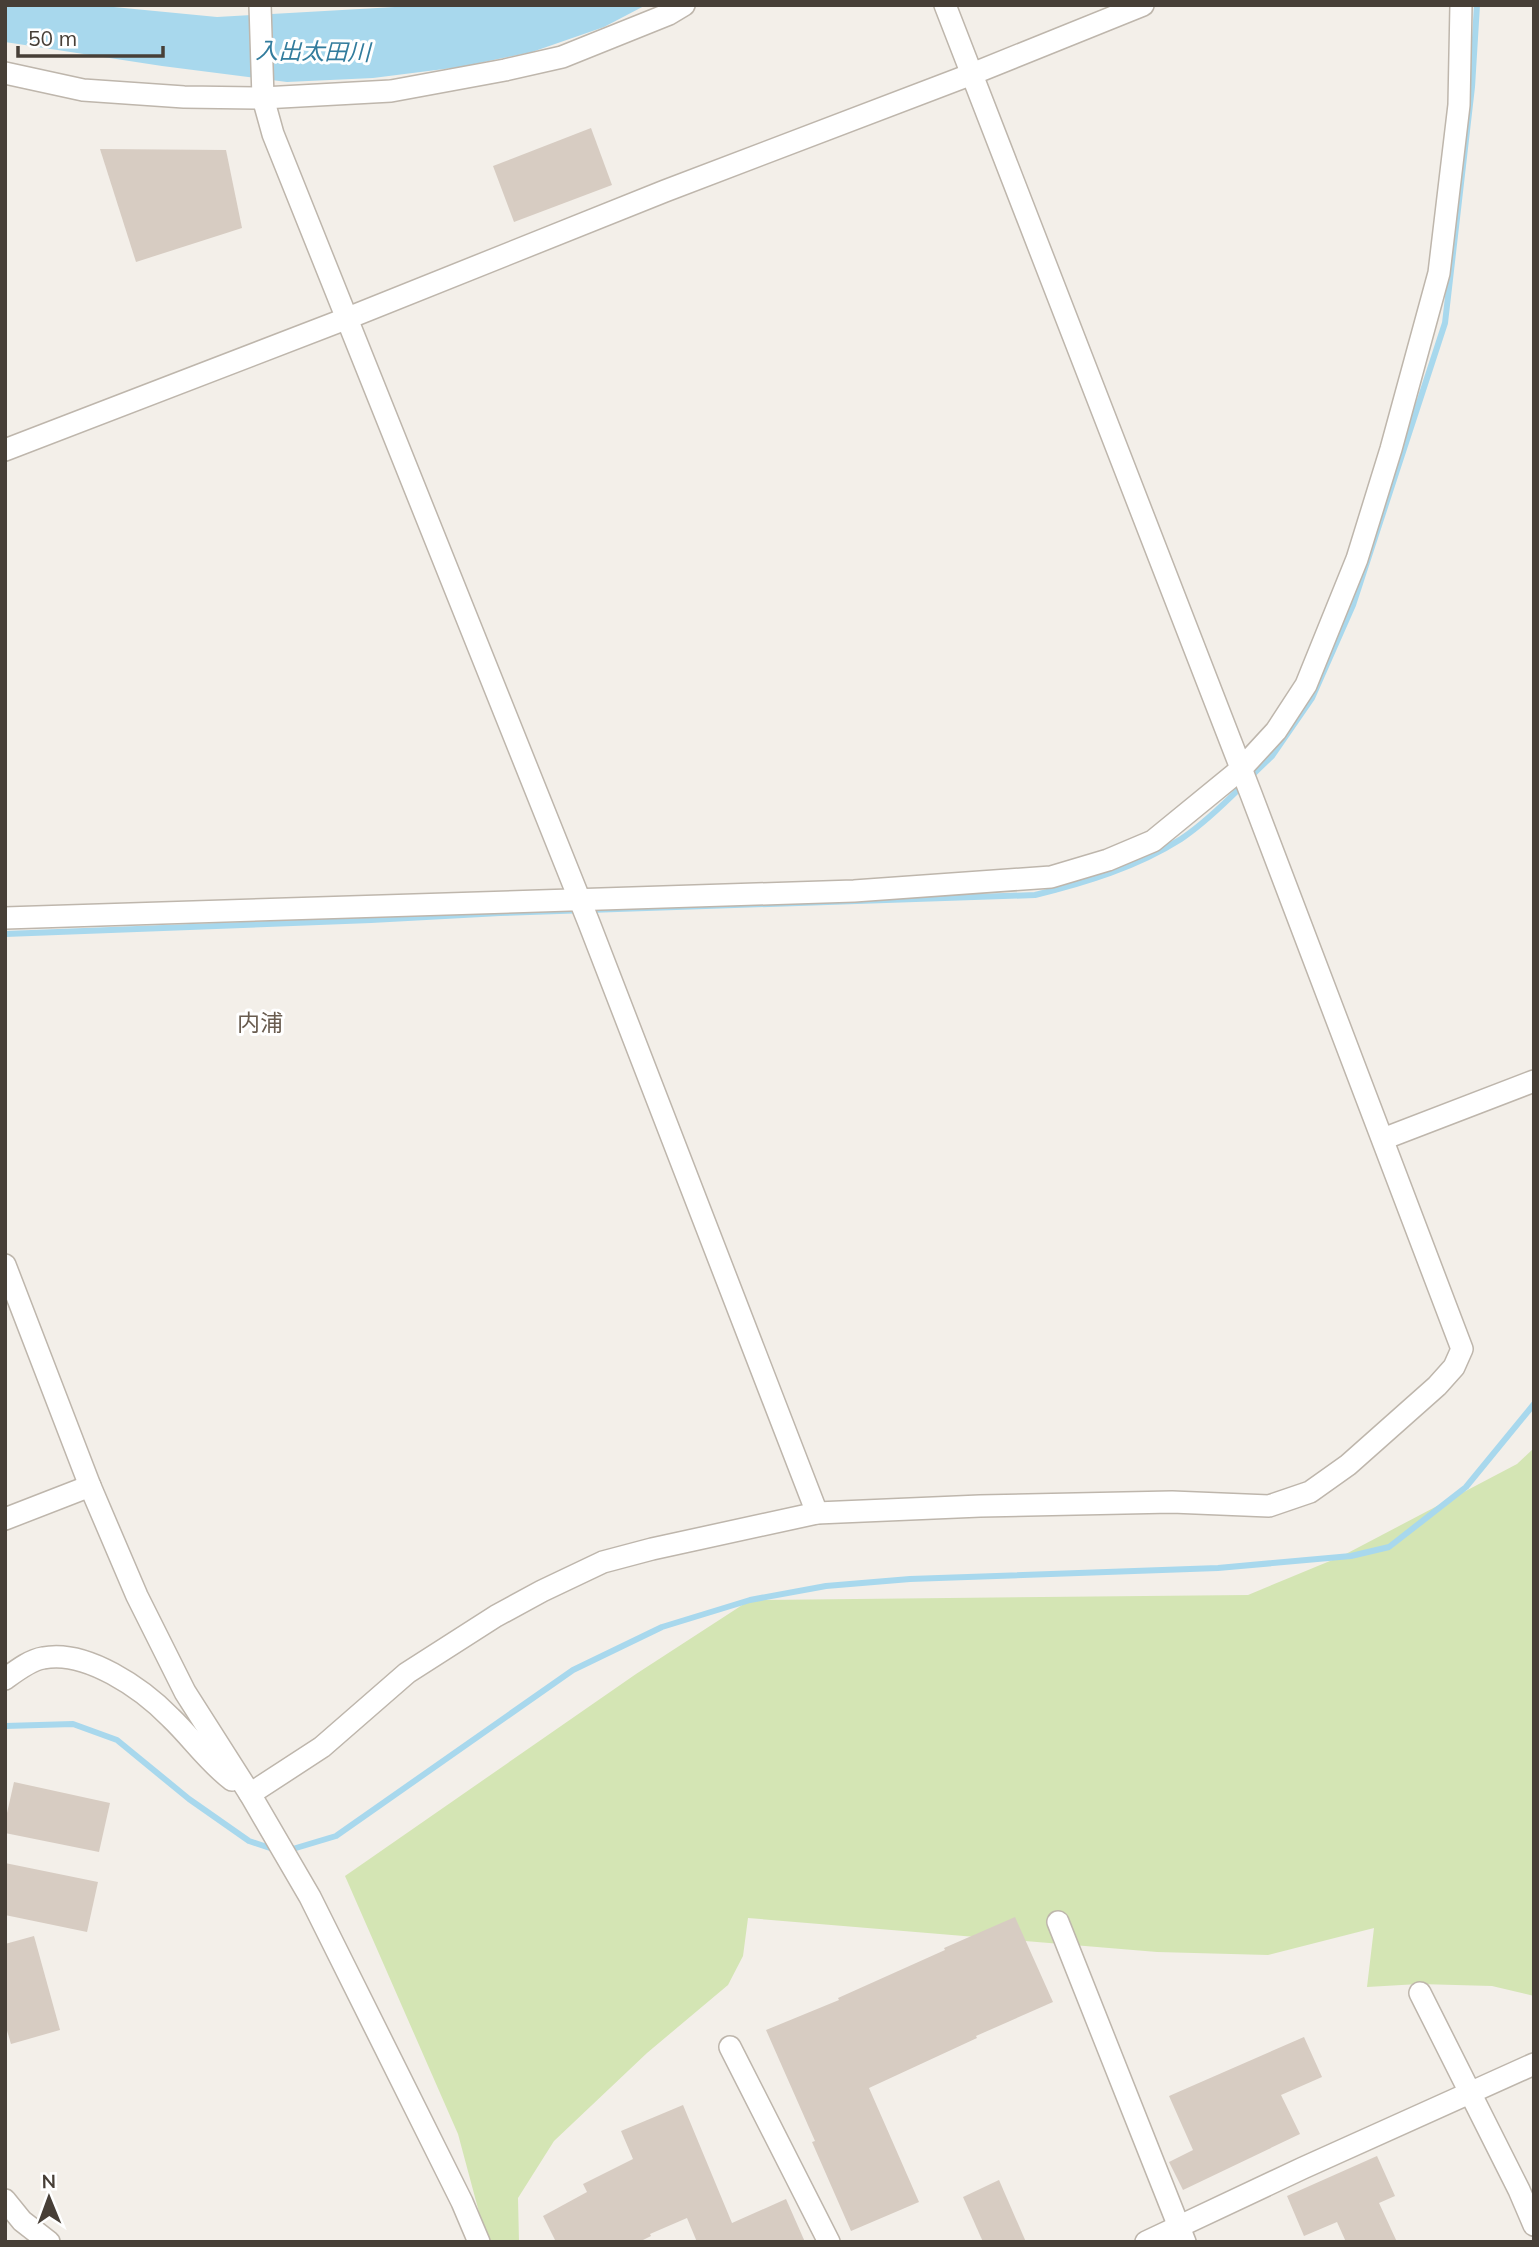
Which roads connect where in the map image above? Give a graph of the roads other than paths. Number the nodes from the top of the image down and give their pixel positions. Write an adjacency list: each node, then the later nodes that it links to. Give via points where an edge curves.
1 (260, 5): 8 (street)
2 (684, 5): 8 (street, via 562,57 505,71 391,90)
3 (945, 5): 7 (street)
4 (1143, 5): 7 (street)
5 (1461, 5): 11 (street, via 1458,105 1439,273 1391,449 1357,559 1306,685 1276,730)
6 (5, 73): 8 (street, via 83,90)
7 (972, 74): 9 (street); 11 (street)
8 (263, 98): 9 (street, via 273,134)
9 (348, 318): 10 (street); 12 (street)
10 (5, 450)
11 (1241, 770): 12 (street, via 1153,841 1051,877 855,891); 15 (street)
12 (578, 899): 13 (street); 18 (street)
13 (5, 918)
14 (1534, 1081): 15 (street)
15 (1383, 1139): 18 (street, via 1462,1349 1437,1386 1349,1465 1310,1492 1269,1506 1172,1502)
16 (5, 1265): 17 (street)
17 (90, 1486): 19 (street); 21 (street, via 185,1692)
18 (817, 1513): 21 (street, via 603,1562 542,1591 407,1673 322,1747)
19 (5, 1519)
20 (5, 1679): 21 (street, via 42,1658 92,1664 149,1698)
21 (250, 1794): 31 (street, via 310,1897)
22 (1058, 1922): 29 (street)
23 (1420, 1993): 26 (street)
24 (730, 2047): 32 (street)
25 (1534, 2064): 26 (street)
26 (1469, 2093): 28 (street); 29 (street)
27 (5, 2200): 30 (street)
28 (1534, 2225)
29 (1182, 2234): 33 (street)
30 (49, 2242)
31 (479, 2242)
32 (829, 2242)
33 (1146, 2242)

